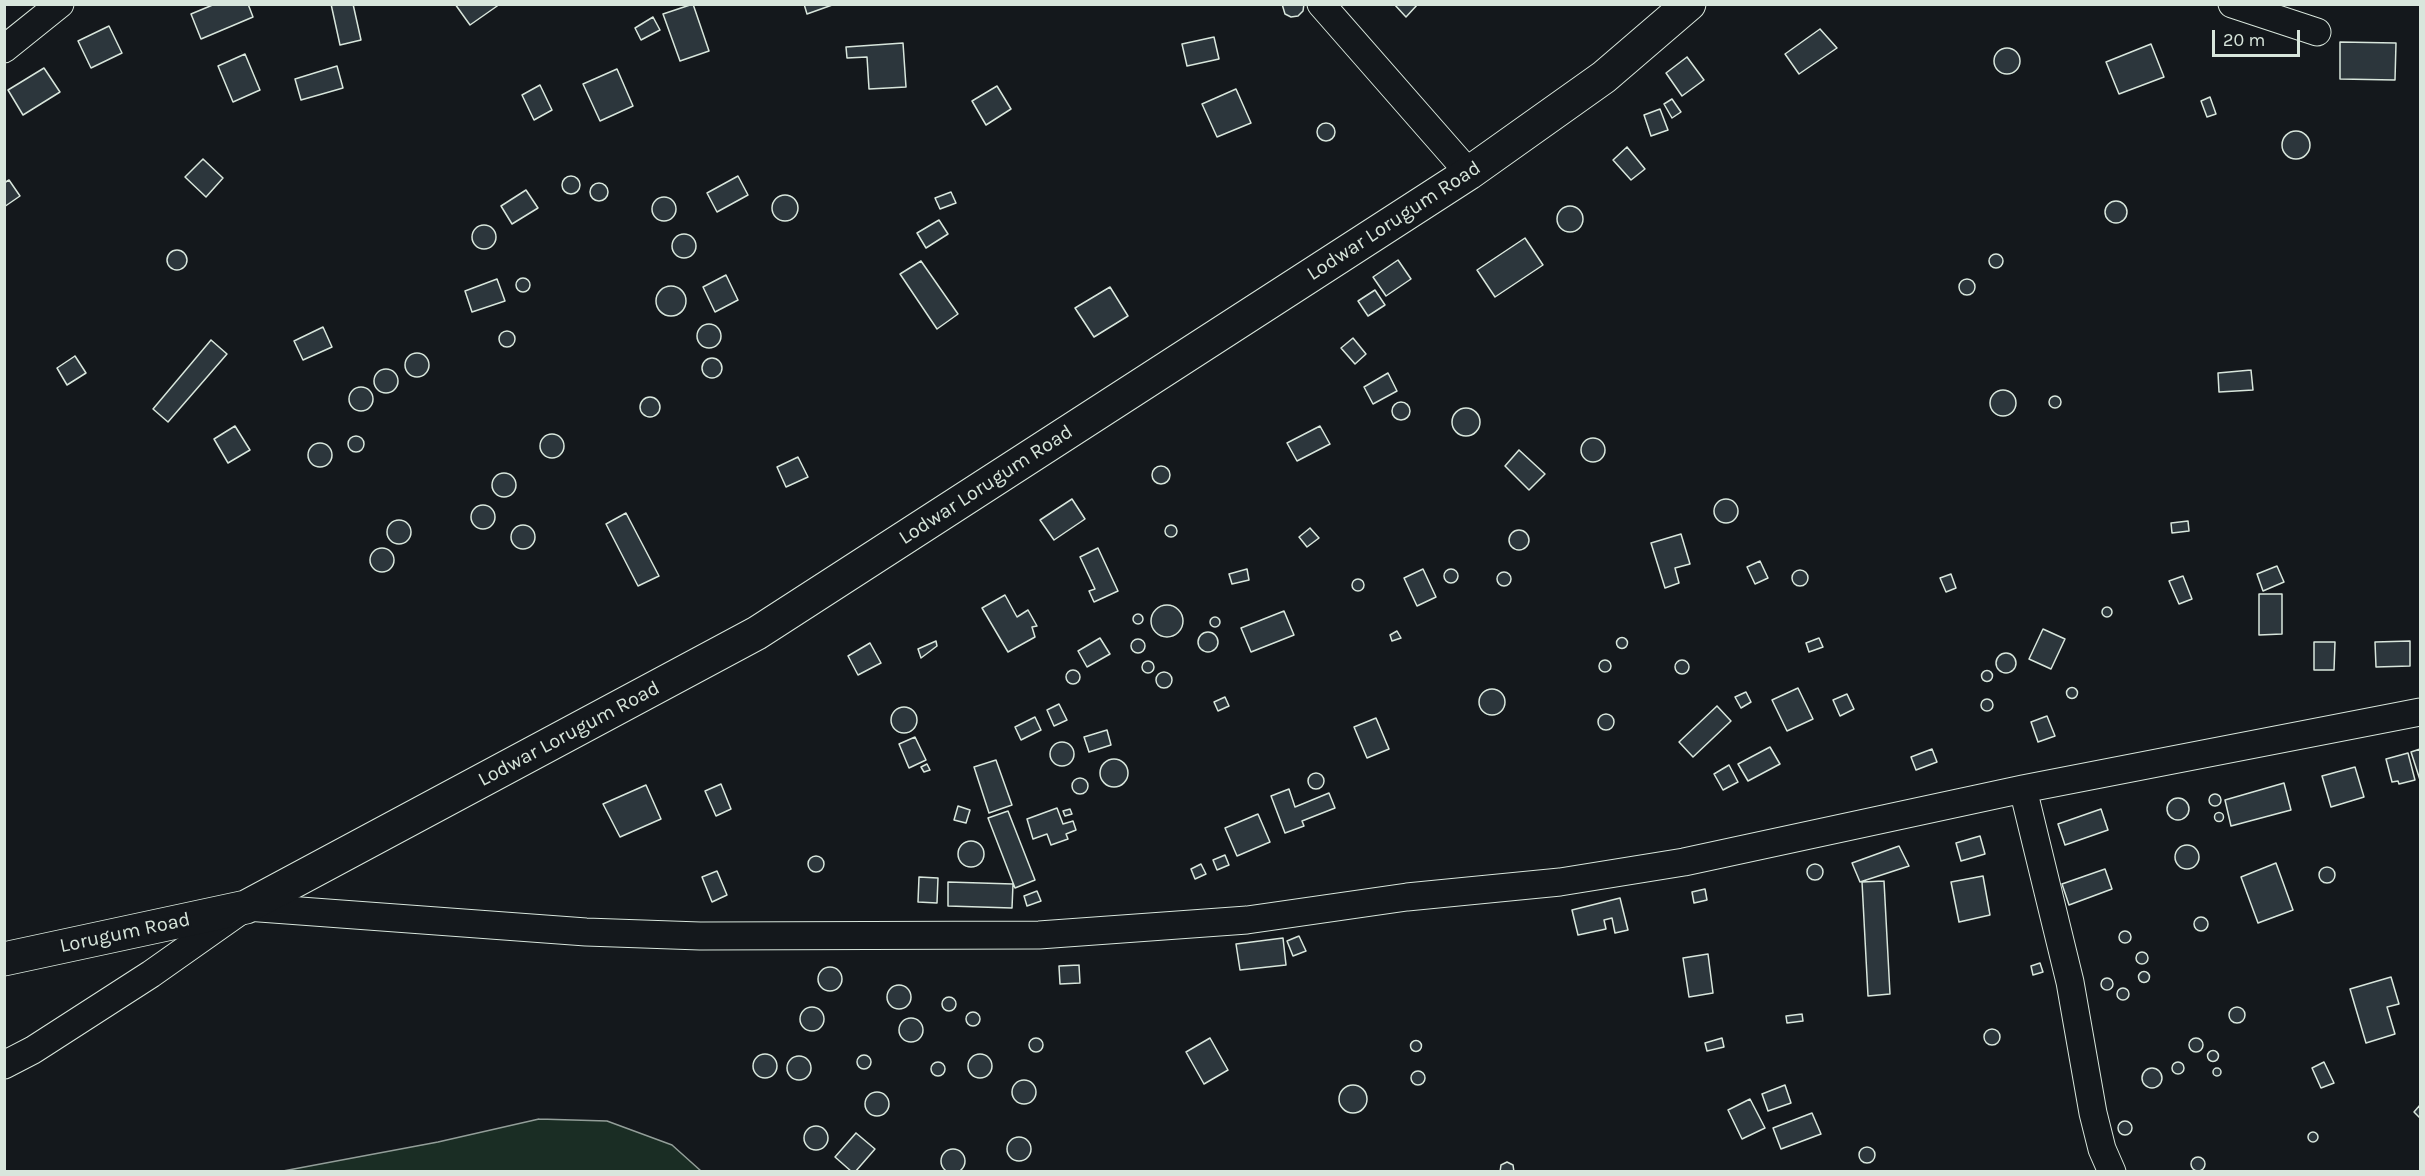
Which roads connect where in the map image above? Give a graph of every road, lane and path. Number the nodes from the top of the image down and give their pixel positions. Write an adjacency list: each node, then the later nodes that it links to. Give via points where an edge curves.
1 (60, 4): 6 (street)
2 (1321, 4): 7 (street)
3 (1689, 4): 7 (main road, Lodwar Lorugum Road, via 1604,77)
4 (2232, 4): 5 (street)
5 (2317, 32)
6 (4, 49)
7 (1469, 173): 10 (main road, Lodwar Lorugum Road, via 757,633)
8 (2421, 712): 9 (street)
9 (2023, 789): 10 (street, via 1684,861 1560,882 1407,897 1247,920 1039,935 700,936 586,932); 13 (street, via 2070,982 2093,1113)
10 (246, 907): 11 (main road, Lorugum Road); 12 (street, via 151,974)
11 (4, 959)
12 (4, 1065)
13 (2112, 1172)

